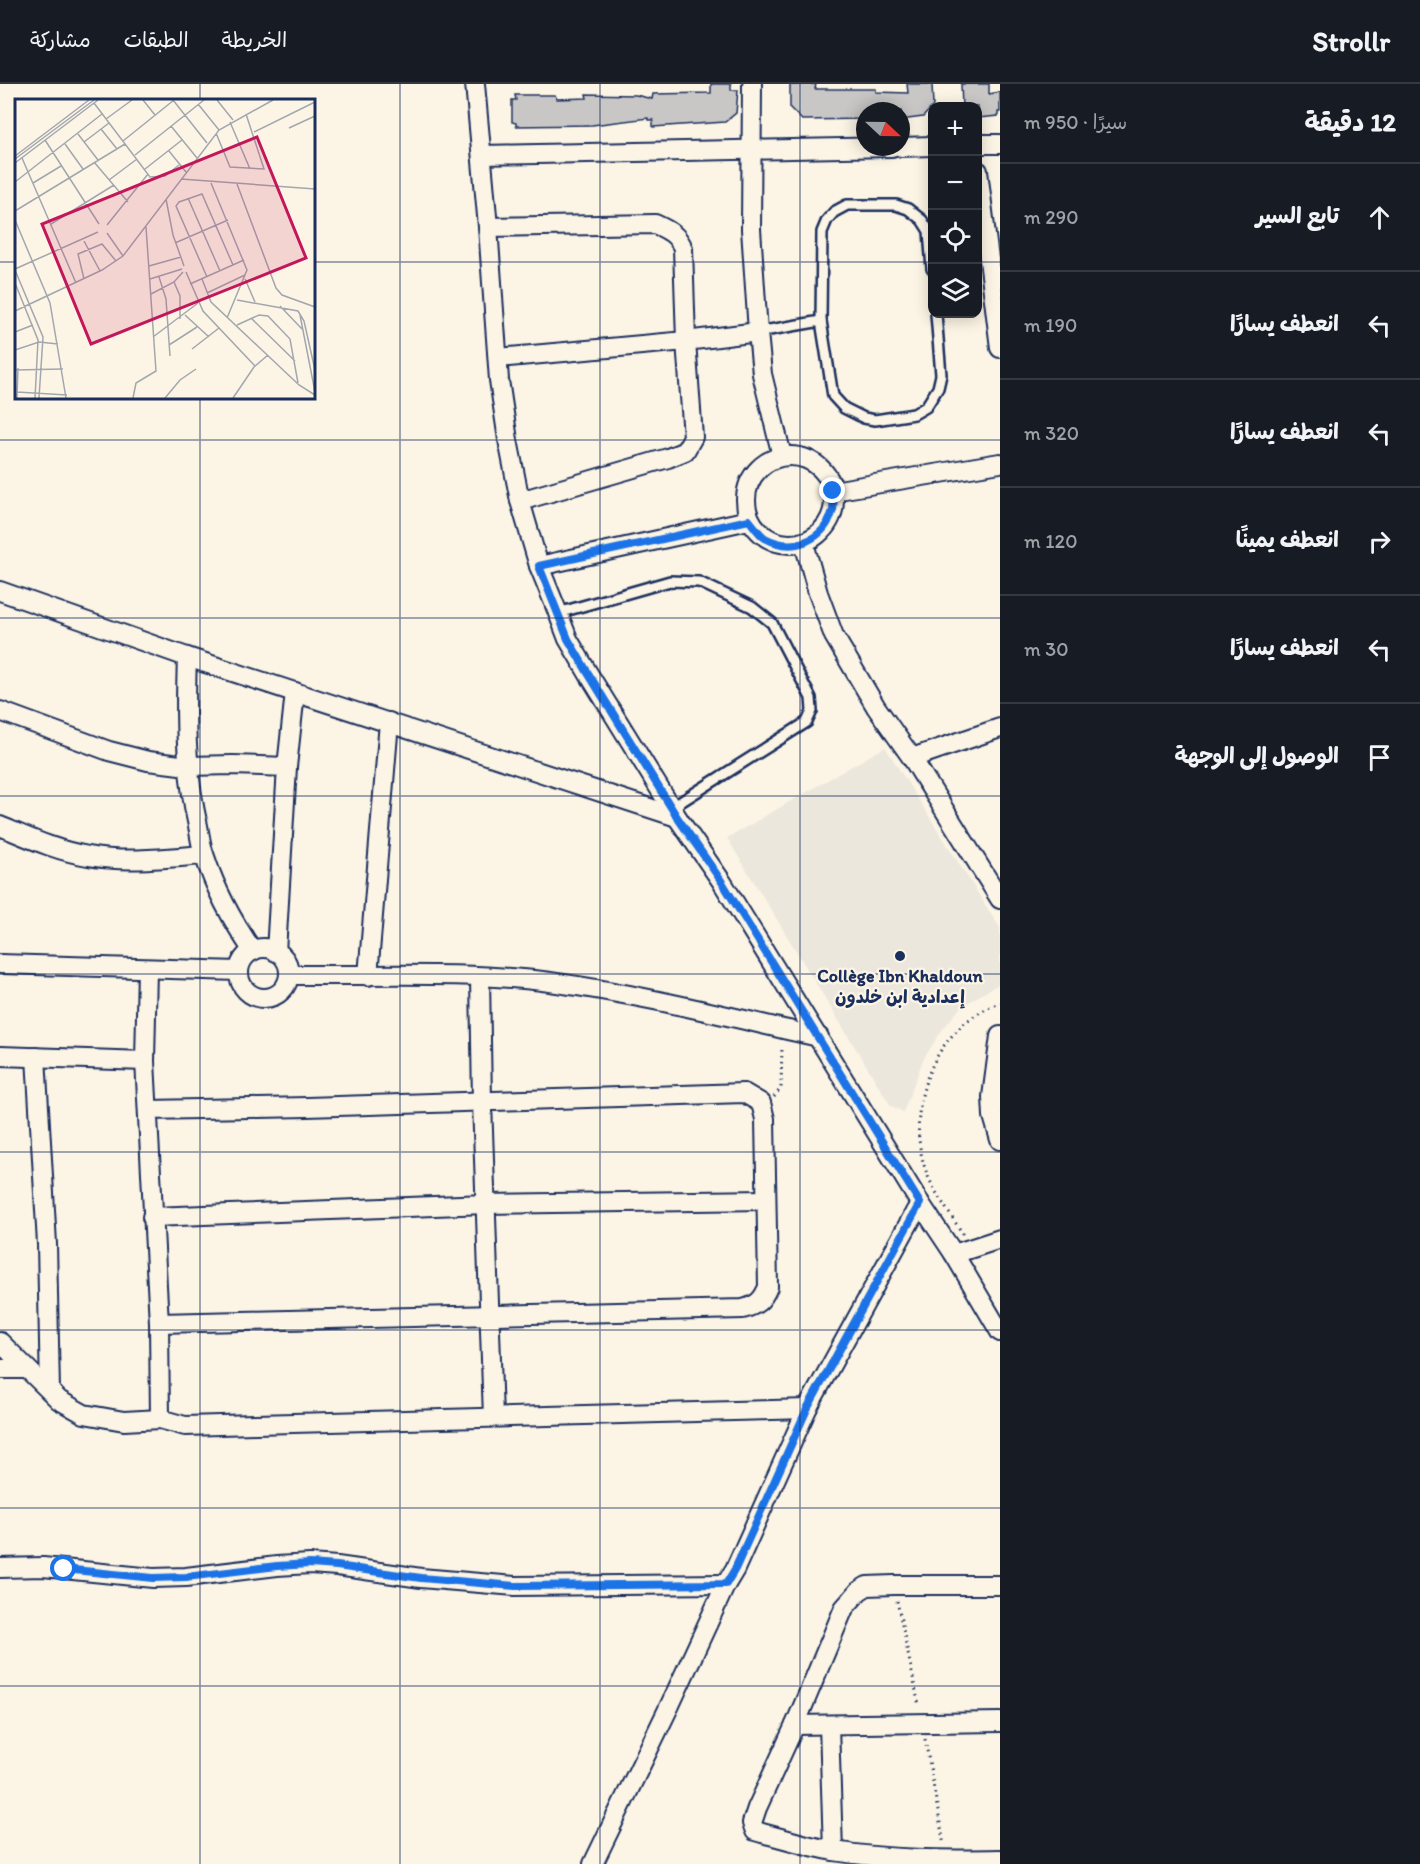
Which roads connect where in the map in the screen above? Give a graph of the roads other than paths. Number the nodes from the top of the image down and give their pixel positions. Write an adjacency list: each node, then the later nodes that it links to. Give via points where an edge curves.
1 (475, 84): 9 (street)
2 (752, 84): 8 (street)
3 (982, 144): 4 (street)
4 (1000, 144)
5 (928, 146): 6 (street)
6 (910, 147)
7 (856, 148): 8 (street)
8 (751, 150): 9 (street); 15 (street, via 751,229)
9 (482, 155): 11 (street)
10 (982, 203): 17 (street)
11 (488, 227): 16 (street, via 655,224 670,231 679,238 682,248); 18 (street)
12 (932, 264): 14 (lane, via 929,231 908,209 896,205 847,205 834,212 822,232)
13 (936, 318): 14 (lane, via 941,375 938,388 926,407 914,414 875,420 844,408 833,396)
14 (821, 321): 15 (lane)
15 (758, 332): 16 (street); 19 (street, via 762,374)
16 (686, 341): 18 (street); 22 (street, via 693,437 685,451)
17 (1000, 348)
18 (498, 358): 22 (street)
19 (782, 456): 21 (street, via 799,456 815,463 827,476); 23 (street, via 763,464 750,480 745,500)
20 (1000, 463): 21 (street)
21 (833, 491): 24 (street, via 834,507 828,522 818,535)
22 (520, 501): 25 (street)
23 (749, 520): 24 (street, via 763,537 783,545); 25 (street)
24 (804, 543): 33 (street, via 834,636)
25 (539, 566): 27 (street)
26 (0, 591): 28 (street)
27 (558, 613): 36 (street, via 568,639); 36 (lane, via 670,581 699,582 752,607 772,624 812,698 807,722)
28 (187, 657): 29 (street); 34 (street)
29 (295, 692): 31 (street); 35 (street)
30 (0, 711): 34 (street, via 109,751)
31 (390, 722): 36 (street); 46 (street)
32 (1000, 728): 33 (street)
33 (912, 758): 39 (street)
34 (188, 766): 35 (street); 38 (street)
35 (287, 767): 41 (street)
36 (674, 812): 49 (street)
37 (0, 826): 38 (street, via 88,856 145,860)
38 (204, 855): 40 (street, via 224,903)
39 (1000, 899)
40 (253, 951): 41 (street); 44 (street)
41 (276, 952): 45 (street, via 287,964)
42 (0, 964): 43 (street)
43 (147, 969): 44 (street); 52 (street)
44 (239, 970): 45 (street, via 242,987 263,999 284,988)
45 (290, 975): 46 (street)
46 (368, 976): 47 (street)
47 (480, 977): 49 (street, via 549,982 621,994); 53 (street)
48 (1000, 1036): 55 (street, via 992,1097)
49 (819, 1037): 57 (street)
50 (0, 1056): 51 (street)
51 (36, 1057): 52 (street); 68 (street, via 47,1244)
52 (145, 1061): 54 (street)
53 (482, 1102): 54 (street); 56 (street, via 744,1093 761,1103 765,1119); 58 (street)
54 (148, 1110): 59 (street)
55 (1000, 1140)
56 (766, 1200): 58 (street); 62 (street, via 768,1287 763,1299 754,1306)
57 (920, 1203): 61 (street); 69 (street)
58 (486, 1204): 59 (street); 62 (street)
59 (152, 1217): 63 (street)
60 (1000, 1239): 61 (street)
61 (963, 1251): 64 (street)
62 (490, 1316): 63 (street); 70 (street)
63 (159, 1323): 71 (street)
64 (1000, 1332)
65 (0, 1342): 67 (street)
66 (0, 1369): 67 (street)
67 (27, 1369): 68 (street)
68 (50, 1390): 71 (street, via 84,1414 124,1420)
69 (807, 1409): 70 (street); 73 (street)
70 (493, 1417): 71 (street, via 185,1426)
71 (160, 1419)
72 (0, 1568): 73 (street, via 43,1567 153,1578 310,1564 515,1586)
73 (726, 1584): 80 (street)
74 (1000, 1585): 76 (street, via 867,1586 859,1591 844,1608)
75 (1000, 1722): 77 (street)
76 (795, 1725): 77 (street); 78 (street, via 757,1808 753,1827 755,1831)
77 (829, 1725): 78 (street)
78 (833, 1851): 79 (street, via 888,1857)
79 (1000, 1860)
80 (593, 1864)

